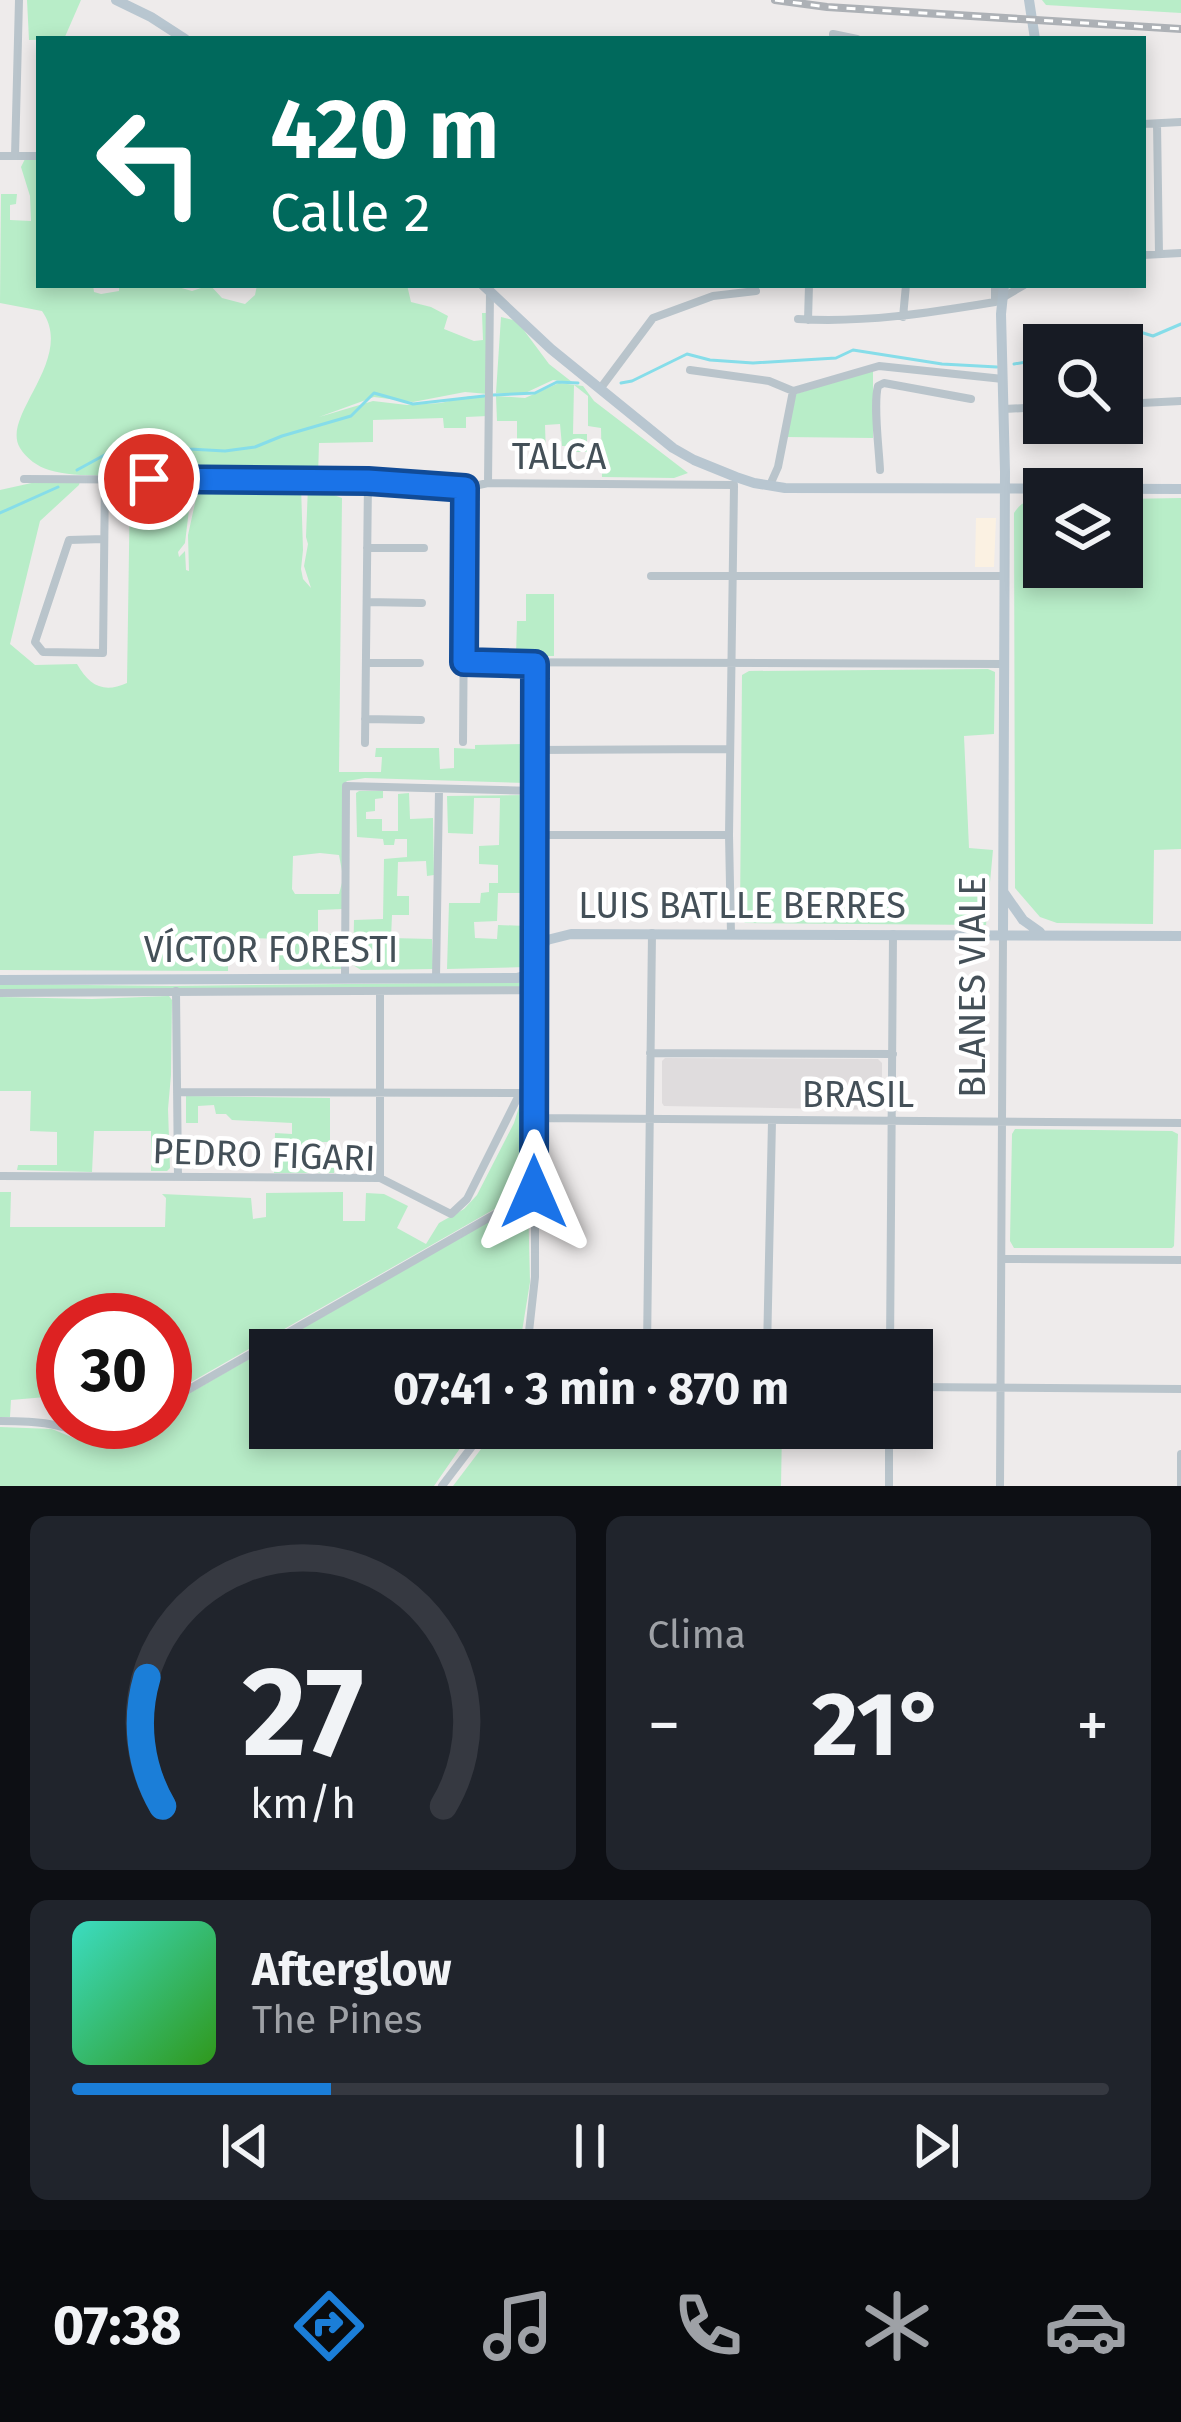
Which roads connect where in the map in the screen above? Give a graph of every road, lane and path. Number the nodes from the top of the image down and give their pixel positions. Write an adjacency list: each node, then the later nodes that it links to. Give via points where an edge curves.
1 (19, 0): 12 (street)
2 (116, 0): 6 (street)
3 (1030, 3): 4 (street)
4 (1034, 32)
5 (833, 34): 7 (street)
6 (180, 36)
7 (843, 36)
8 (1181, 122): 10 (street)
9 (1146, 124): 10 (street)
10 (1157, 124): 14 (street)
11 (0, 156): 12 (street)
12 (15, 156): 13 (street)
13 (36, 156)
14 (1160, 254): 15 (street); 16 (street)
15 (1181, 254)
16 (1146, 255)
17 (486, 288): 27 (street); 39 (street)
18 (808, 288): 24 (street, via 803,320)
19 (906, 288): 24 (street)
20 (1000, 288): 23 (street, BLANES VIALE)
21 (1019, 288): 23 (street)
22 (756, 292): 27 (street, via 713,296 652,318)
23 (998, 301): 24 (street); 26 (street, BLANES VIALE)
24 (903, 317)
25 (690, 370): 28 (street)
26 (1002, 379): 28 (street, via 879,366); 33 (street, BLANES VIALE)
27 (600, 389): 38 (street, via 673,448)
28 (793, 391): 40 (street)
29 (971, 399): 34 (street, via 878,386)
30 (1181, 401): 31 (street)
31 (1143, 403)
32 (1023, 408): 33 (street)
33 (1003, 409): 42 (street, BLANES VIALE)
34 (880, 470)
35 (24, 479): 36 (street, TALCA)
36 (105, 479): 37 (street, TALCA); 44 (street)
37 (368, 481): 41 (street, TALCA); 45 (street)
38 (735, 481): 39 (street, TALCA); 40 (street); 49 (street)
39 (488, 483): 41 (street, TALCA)
40 (770, 485): 42 (street)
41 (465, 488): 52 (street)
42 (1005, 488): 43 (street); 47 (street, BLANES VIALE)
43 (1181, 489)
44 (104, 538): 44 (street, via 103,653 43,652 35,641 68,540)
45 (367, 548): 46 (street); 50 (street)
46 (424, 548)
47 (1004, 575): 49 (street); 57 (street, BLANES VIALE)
48 (651, 577): 49 (street)
49 (732, 577): 56 (street)
50 (367, 602): 51 (street); 53 (street)
51 (422, 603)
52 (464, 662): 55 (street); 61 (street)
53 (366, 663): 54 (street); 58 (street)
54 (420, 663)
55 (535, 664): 56 (street); 63 (street)
56 (731, 664): 57 (street); 62 (street)
57 (1004, 664): 68 (street, BLANES VIALE)
58 (365, 719): 59 (street); 60 (street)
59 (421, 720)
60 (365, 742)
61 (463, 742)
62 (730, 749): 63 (street); 67 (street)
63 (535, 750): 65 (street)
64 (439, 790): 65 (street); 76 (street); 78 (street, via 346,787)
65 (534, 791): 66 (street)
66 (535, 835): 67 (street); 75 (street)
67 (729, 835): 71 (street)
68 (1001, 887): 69 (street); 73 (street, BLANES VIALE)
69 (1043, 933): 73 (street, LUIS BATLLE BERRES); 74 (street, LUIS BATLLE BERRES)
70 (652, 934): 71 (street, LUIS BATLLE BERRES); 75 (street, LUIS BATLLE BERRES, via 553,937); 83 (street)
71 (731, 934): 72 (street, LUIS BATLLE BERRES)
72 (893, 934): 73 (street, LUIS BATLLE BERRES); 84 (street)
73 (1003, 934): 92 (street, BLANES VIALE)
74 (1181, 935)
75 (535, 963): 76 (street, VÍCTOR FORESTI, via 524,978); 79 (street)
76 (436, 978): 78 (street, VÍCTOR FORESTI)
77 (0, 980): 78 (street, VÍCTOR FORESTI)
78 (346, 980)
79 (534, 990): 81 (street, VÍCTOR FORESTI); 87 (street)
80 (176, 991): 81 (street, VÍCTOR FORESTI); 82 (street, VÍCTOR FORESTI); 85 (street)
81 (380, 991): 86 (street)
82 (0, 992)
83 (650, 1053): 84 (street); 90 (street)
84 (893, 1054): 91 (street)
85 (177, 1092): 86 (street); 96 (street)
86 (380, 1093): 88 (street); 97 (street)
87 (535, 1093): 88 (street); 89 (street)
88 (520, 1094): 97 (street, PEDRO FIGARI, via 452,1214)
89 (535, 1118): 90 (street, BRASIL); 98 (street)
90 (649, 1120): 93 (street, BRASIL); 102 (street)
91 (893, 1120): 92 (street, BRASIL); 93 (street, BRASIL); 104 (street)
92 (1002, 1120): 94 (street, BRASIL); 99 (street, BLANES VIALE)
93 (772, 1121): 103 (street)
94 (1181, 1123)
95 (0, 1176): 96 (street, PEDRO FIGARI)
96 (178, 1177): 97 (street, PEDRO FIGARI)
97 (380, 1178)
98 (534, 1192): 101 (street); 105 (street)
99 (1002, 1258): 100 (street); 107 (street, BLANES VIALE)
100 (1181, 1260)
101 (530, 1329)
102 (647, 1329)
103 (767, 1329)
104 (890, 1329)
105 (192, 1387)
106 (933, 1387): 107 (street)
107 (1000, 1388): 108 (street); 116 (street, BLANES VIALE)
108 (1181, 1389)
109 (0, 1421): 110 (street)
110 (36, 1423)
111 (470, 1449): 114 (street)
112 (889, 1449): 115 (street)
113 (1181, 1454): 117 (street)
114 (442, 1486)
115 (889, 1486)
116 (1000, 1486)
117 (1180, 1486)

